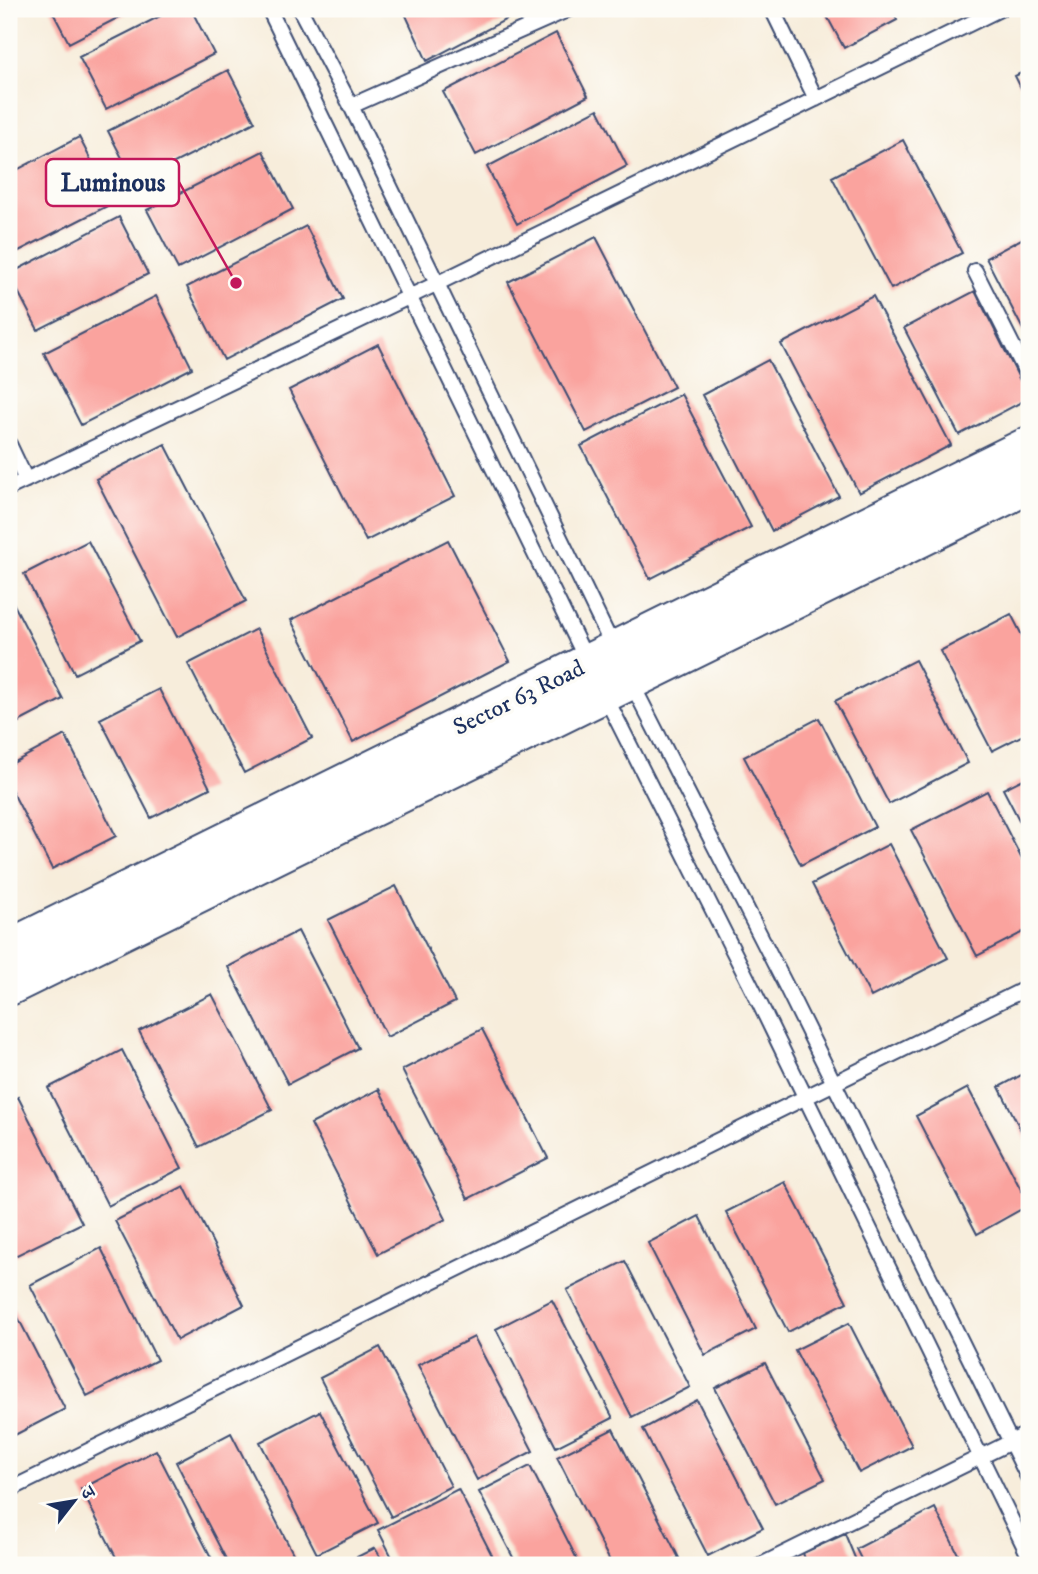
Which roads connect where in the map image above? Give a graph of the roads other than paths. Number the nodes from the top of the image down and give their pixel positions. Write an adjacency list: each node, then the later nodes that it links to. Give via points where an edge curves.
1 (269, 9): 10 (lane)
2 (300, 9): 7 (lane)
3 (569, 9): 7 (lane)
4 (772, 9): 6 (lane)
5 (1000, 9): 6 (lane)
6 (816, 99): 9 (lane)
7 (351, 106): 9 (lane)
8 (975, 271): 11 (lane)
9 (436, 284): 10 (lane); 17 (lane)
10 (411, 296): 14 (lane); 17 (lane)
11 (1029, 378)
12 (9, 444): 14 (lane)
13 (1029, 446): 17 (street, Sector 63 Road)
14 (26, 480): 16 (lane)
15 (1029, 484): 17 (street, Sector 63 Road)
16 (9, 488)
17 (609, 672): 18 (street, Sector 63 Road); 19 (street, Sector 63 Road); 21 (lane); 22 (lane)
18 (9, 949)
19 (9, 986)
20 (1029, 987): 21 (lane)
21 (834, 1083): 22 (lane); 24 (lane)
22 (806, 1097): 25 (lane); 27 (lane)
23 (1029, 1433): 24 (lane)
24 (1011, 1442): 25 (lane); 26 (lane)
25 (981, 1457): 28 (lane); 29 (lane)
26 (1029, 1479)
27 (9, 1490)
28 (1029, 1556)
29 (761, 1565)

